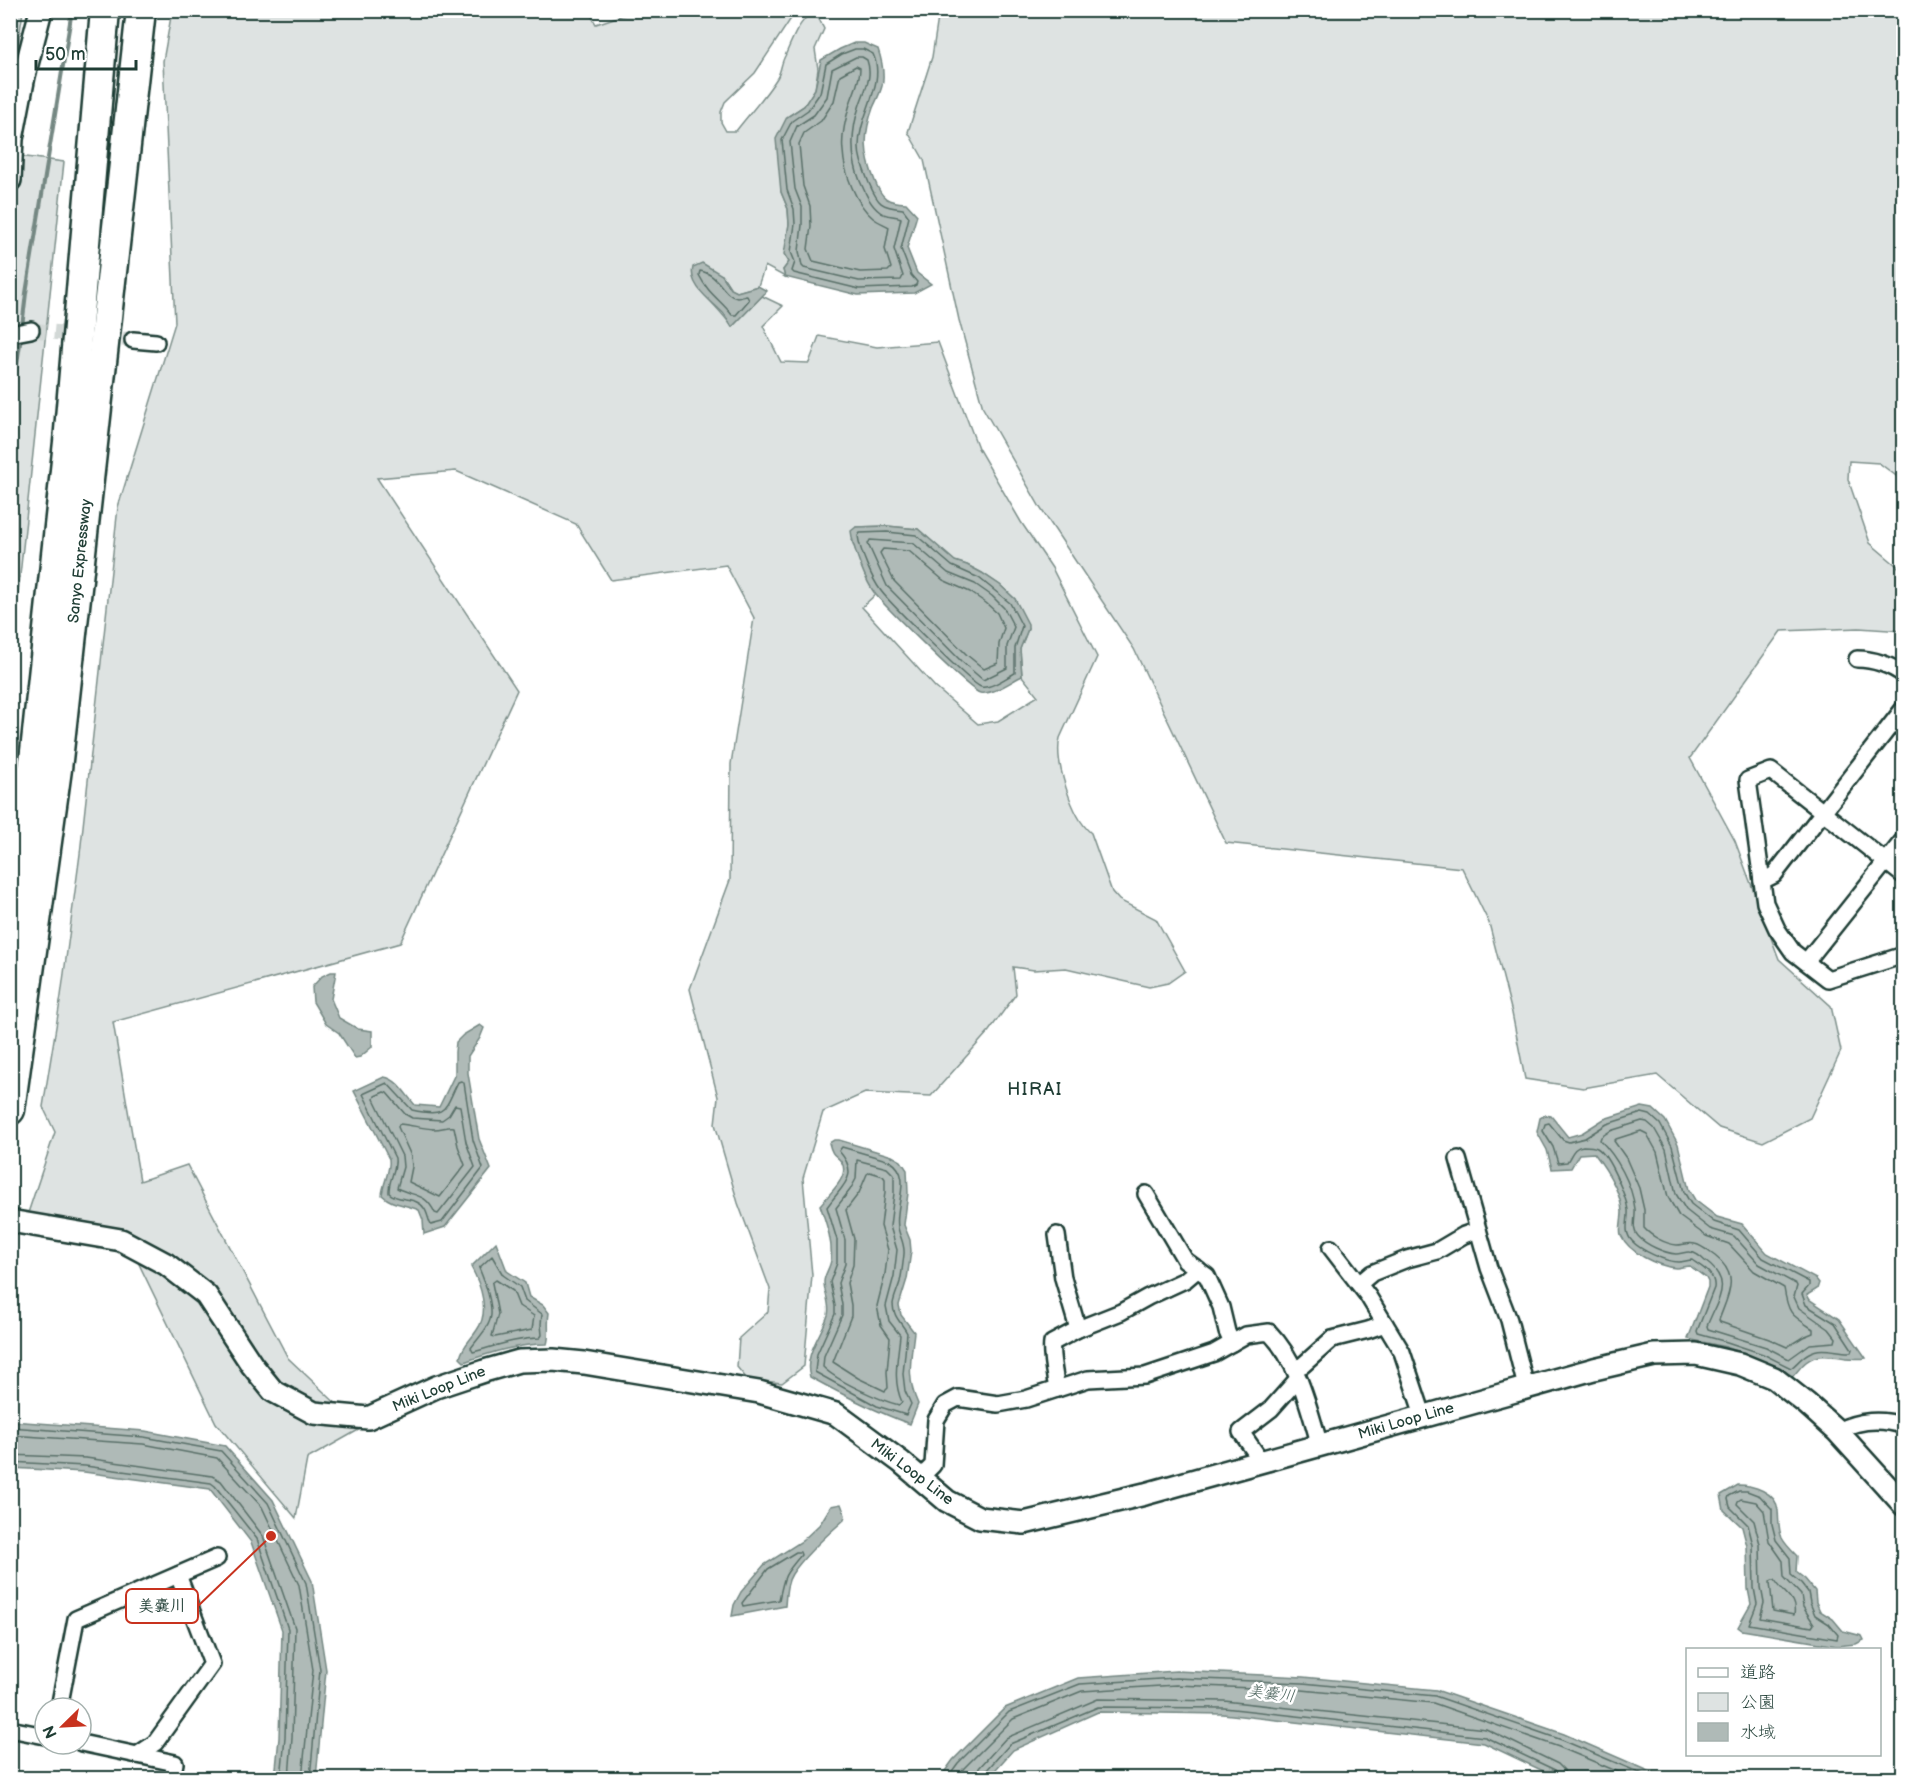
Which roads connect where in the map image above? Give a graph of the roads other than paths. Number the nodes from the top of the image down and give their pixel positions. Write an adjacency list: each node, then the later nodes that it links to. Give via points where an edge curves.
1 (41, 10): 4 (main road, via 12,139)
2 (105, 10): 17 (highway, Sanyo Expressway, via 67,454 34,761)
3 (141, 10): 20 (highway, Sanyo Expressway, via 57,768)
4 (10, 180)
5 (31, 330): 6 (street)
6 (10, 334)
7 (133, 340): 8 (street)
8 (156, 342)
9 (1857, 659): 10 (street, via 1895,668)
10 (1904, 675)
11 (1904, 708): 12 (street)
12 (1823, 812): 14 (street); 16 (street, via 1774,874); 16 (street, via 1771,771 1748,780)
13 (1904, 839): 14 (street)
14 (1886, 862): 15 (street); 19 (street)
15 (1904, 876)
16 (1762, 881): 19 (street, via 1765,903 1778,929 1793,952)
17 (10, 936)
18 (1904, 955): 19 (street, via 1828,979)
19 (1806, 962)
20 (10, 1110)
21 (1458, 1159): 24 (street)
22 (1146, 1194): 27 (street, via 1185,1260)
23 (10, 1221): 40 (main road, Miki Loop Line, via 121,1240 166,1264 206,1295 273,1391 314,1413 368,1418 436,1387 519,1361 584,1363 759,1392 836,1413)
24 (1478, 1230): 28 (street, via 1437,1251 1372,1273); 33 (street, via 1509,1320)
25 (1057, 1235): 30 (street, via 1062,1278)
26 (1331, 1248): 28 (street)
27 (1198, 1269): 30 (street, via 1185,1280); 31 (street, via 1207,1275)
28 (1359, 1284): 29 (street)
29 (1385, 1324): 32 (street, via 1332,1339); 35 (street, via 1402,1352)
30 (1078, 1329): 34 (street, via 1052,1343)
31 (1232, 1343): 32 (street, via 1246,1335 1269,1332 1283,1347); 34 (street, via 1145,1376 1088,1379)
32 (1296, 1374): 38 (street); 39 (street, via 1295,1382 1271,1409 1241,1432)
33 (1526, 1387): 35 (main road, Miki Loop Line); 37 (main road, Miki Loop Line, via 1654,1355 1696,1354 1740,1364 1774,1378)
34 (1057, 1389): 40 (street, via 998,1404 958,1398 945,1405 936,1420 933,1465)
35 (1423, 1415): 38 (main road, Miki Loop Line)
36 (1904, 1426): 37 (street, via 1875,1420)
37 (1837, 1431): 41 (main road, Miki Loop Line)
38 (1320, 1446): 39 (main road, Miki Loop Line)
39 (1259, 1463): 40 (main road, Miki Loop Line, via 1023,1523 980,1518 947,1501)
40 (919, 1479)
41 (1904, 1505)
42 (217, 1558): 43 (street)
43 (178, 1575): 44 (street, via 76,1619); 48 (street, via 212,1664 155,1743)
44 (61, 1696)
45 (10, 1729): 46 (street)
46 (33, 1734)
47 (93, 1746): 48 (street)
48 (137, 1755): 49 (street, via 175,1763)
49 (172, 1779)

